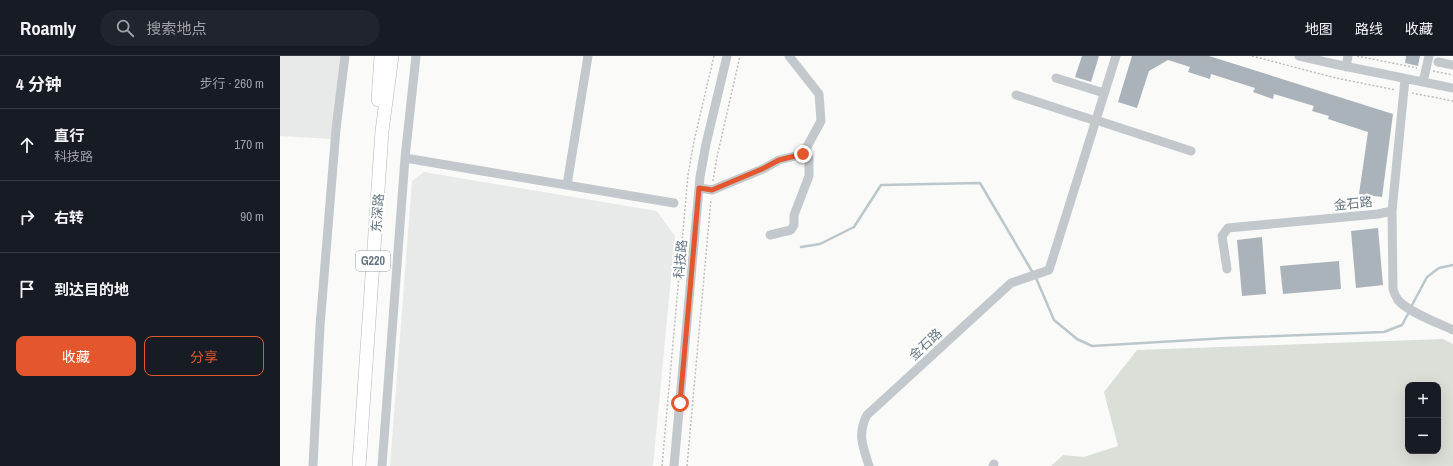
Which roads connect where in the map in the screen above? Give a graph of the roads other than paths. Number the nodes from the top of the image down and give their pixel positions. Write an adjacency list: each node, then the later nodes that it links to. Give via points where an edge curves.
1 (345, 56): 33 (street, via 322,294)
2 (381, 56): 34 (highway, 东深路 / G220)
3 (392, 56): 35 (highway, 东深路 / G220, via 382,131)
4 (416, 56): 25 (street)
5 (588, 56): 26 (street)
6 (727, 56): 27 (street, 科技路, via 704,154)
7 (789, 56): 24 (street, via 819,94 821,121)
8 (1116, 56): 19 (street)
9 (1299, 56): 14 (street)
10 (1348, 56): 14 (street)
11 (1429, 56): 17 (street)
12 (1438, 62): 13 (street)
13 (1453, 65)
14 (1346, 67): 16 (street)
15 (1056, 78): 19 (street)
16 (1405, 79): 17 (street); 29 (street, 金石路)
17 (1423, 82): 18 (street)
18 (1453, 88)
19 (1104, 93): 38 (street, 金石路, via 1049,270 1011,283 867,415 861,434 862,445)
20 (1016, 95): 21 (street)
21 (1090, 118)
22 (1102, 122): 23 (street)
23 (1191, 151)
24 (803, 154): 27 (street, via 779,160 712,190); 30 (street, via 809,158 810,176 794,215 794,225 791,230)
25 (405, 158): 26 (street); 36 (street)
26 (567, 186): 28 (street)
27 (699, 188): 37 (street, 科技路)
28 (674, 203)
29 (1392, 211): 31 (street, 金石路, via 1228,228 1222,236); 32 (street, via 1393,289 1398,300)
30 (770, 235)
31 (1227, 269)
32 (1453, 330)
33 (313, 466)
34 (350, 466)
35 (359, 466)
36 (382, 466)
37 (674, 466)
38 (870, 466)

